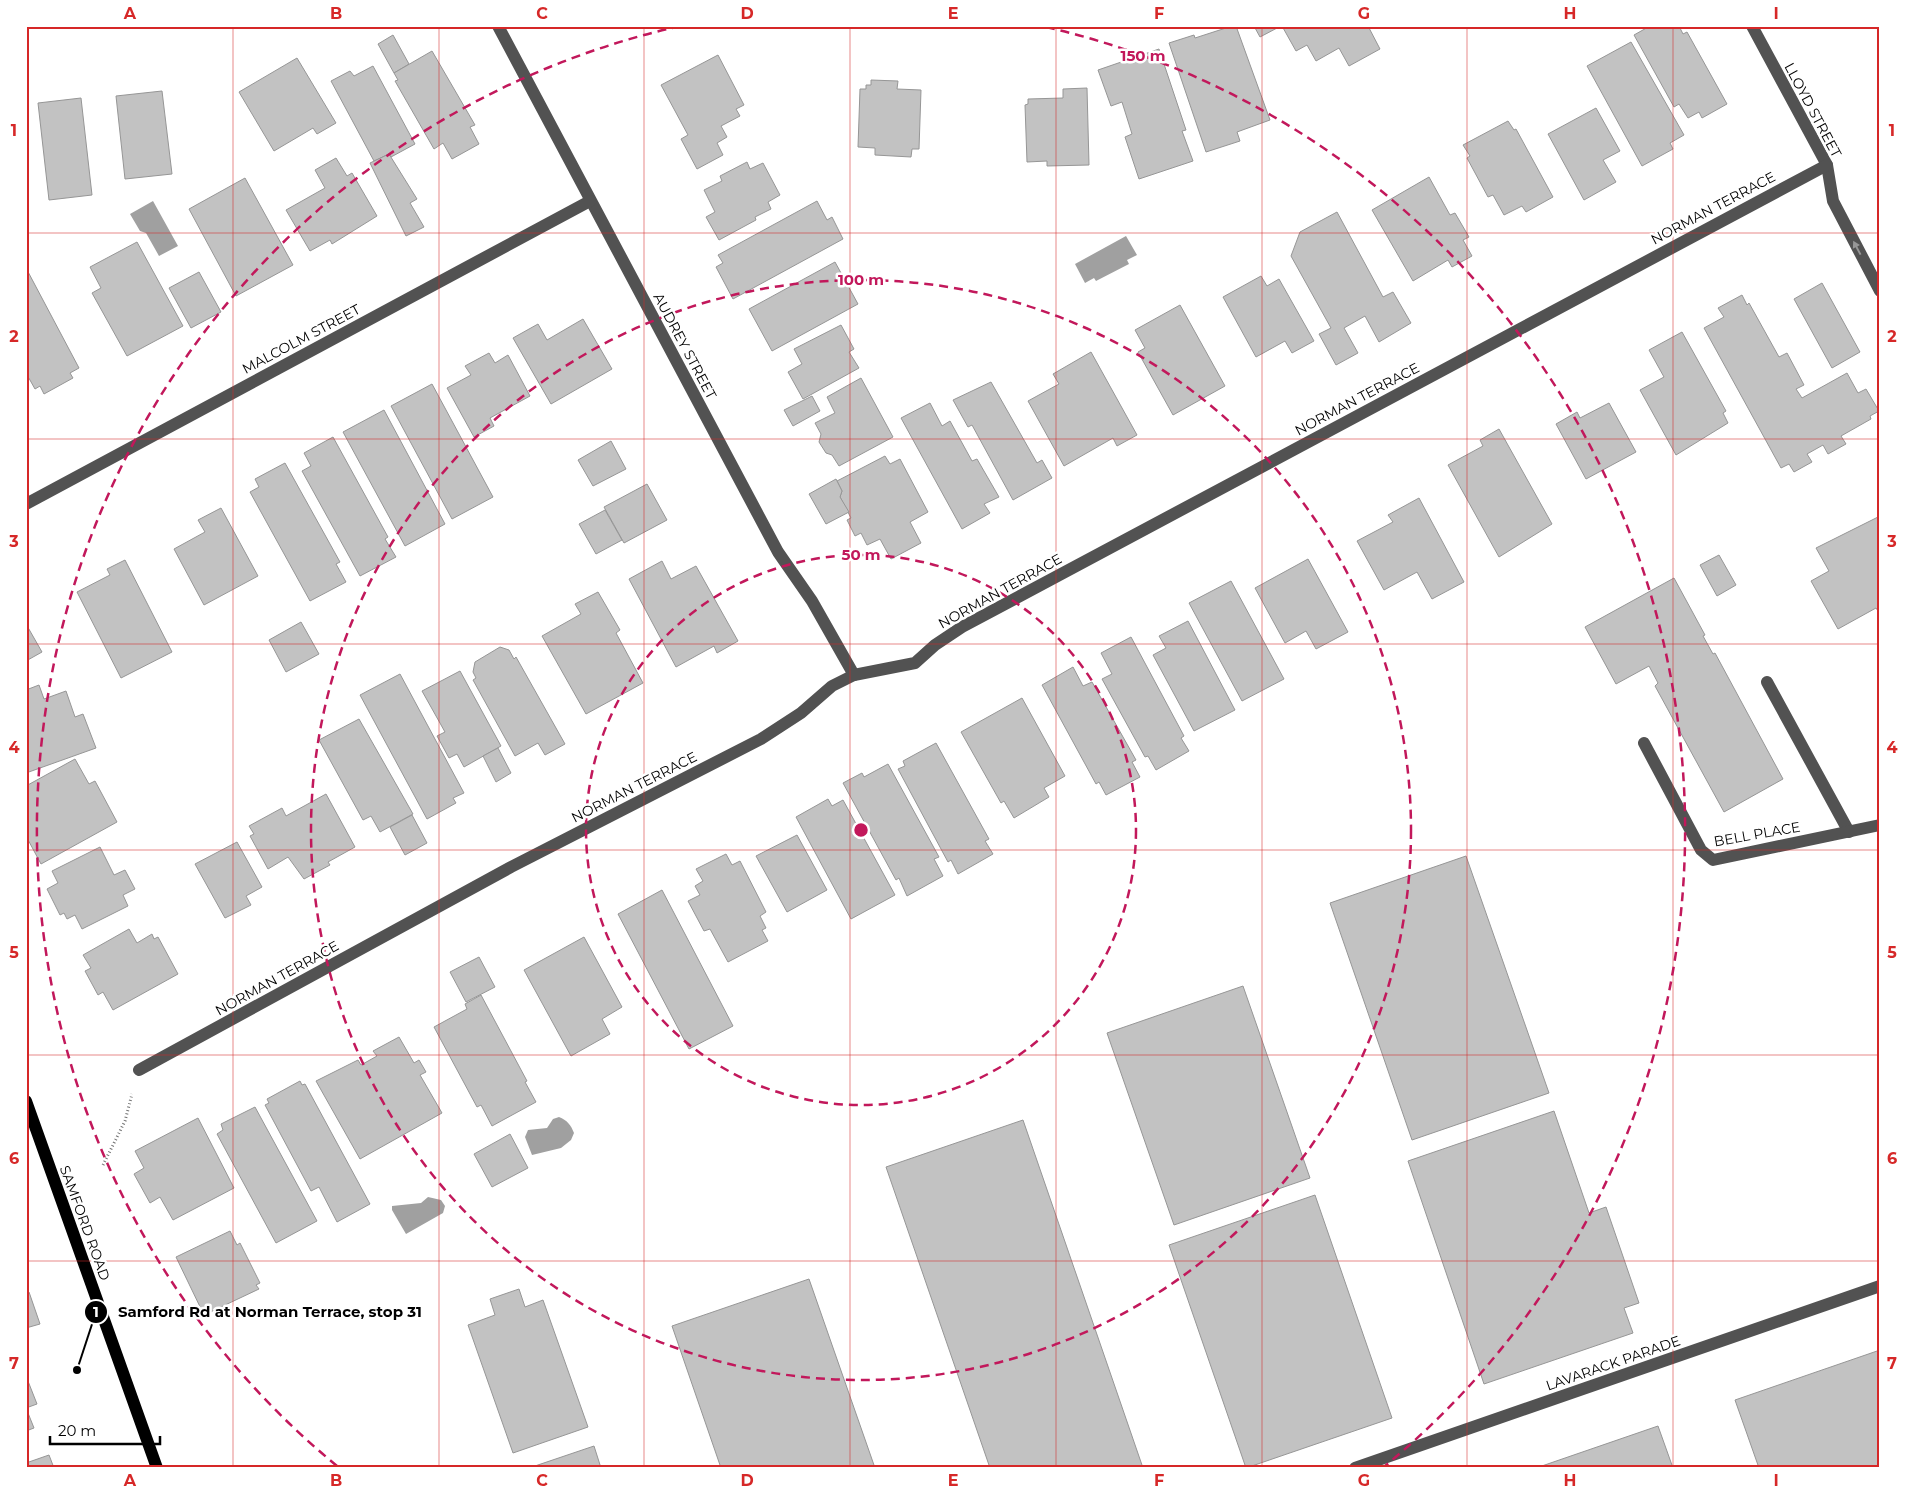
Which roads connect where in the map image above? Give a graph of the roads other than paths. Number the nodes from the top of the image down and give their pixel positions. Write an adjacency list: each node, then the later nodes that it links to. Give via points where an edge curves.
1 (498, 26): 4 (street, AUDREY STREET)
2 (1752, 26): 3 (street, LLOYD STREET)
3 (1827, 165): 5 (street, LLOYD STREET, one-way to 3, via 1833,202); 7 (street, NORMAN TERRACE, via 962,627 914,663)
4 (590, 201): 6 (street, MALCOLM STREET); 7 (street, AUDREY STREET, via 778,552 812,601)
5 (1880, 291)
6 (26, 504)
7 (854, 675): 12 (street, NORMAN TERRACE, via 832,686 801,713 761,739 511,867)
8 (1767, 682): 11 (street)
9 (1644, 743): 11 (street, BELL PLACE, via 1701,850 1713,860)
10 (1880, 825): 11 (street, BELL PLACE)
11 (1849, 832)
12 (139, 1070)
13 (26, 1101): 15 (main road, SAMFORD ROAD)
14 (1880, 1286): 16 (street, LAVARACK PARADE)
15 (156, 1468)
16 (1356, 1468)

